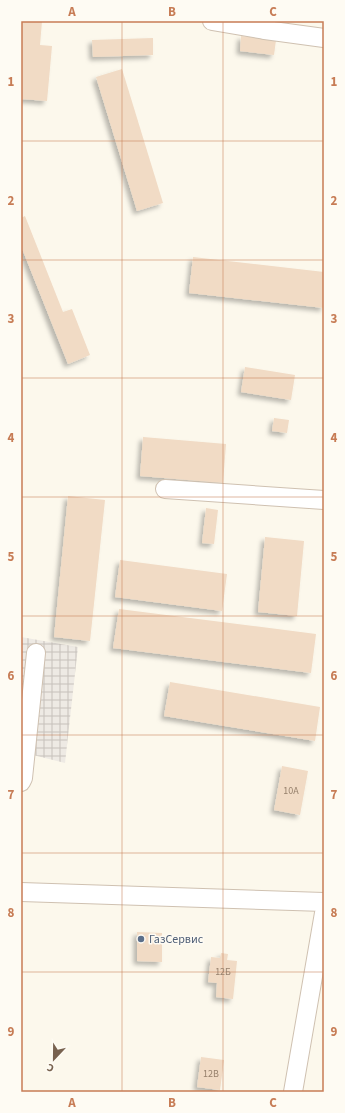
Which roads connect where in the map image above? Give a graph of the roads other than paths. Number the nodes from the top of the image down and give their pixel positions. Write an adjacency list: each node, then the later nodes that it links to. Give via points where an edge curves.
1 (212, 21): 2 (street)
2 (266, 25): 3 (street)
3 (324, 38)
4 (165, 489): 5 (street)
5 (324, 500)
6 (36, 653): 7 (street)
7 (21, 782)
8 (21, 892): 9 (street)
9 (324, 902)
10 (324, 913): 11 (street)
11 (292, 1092)

